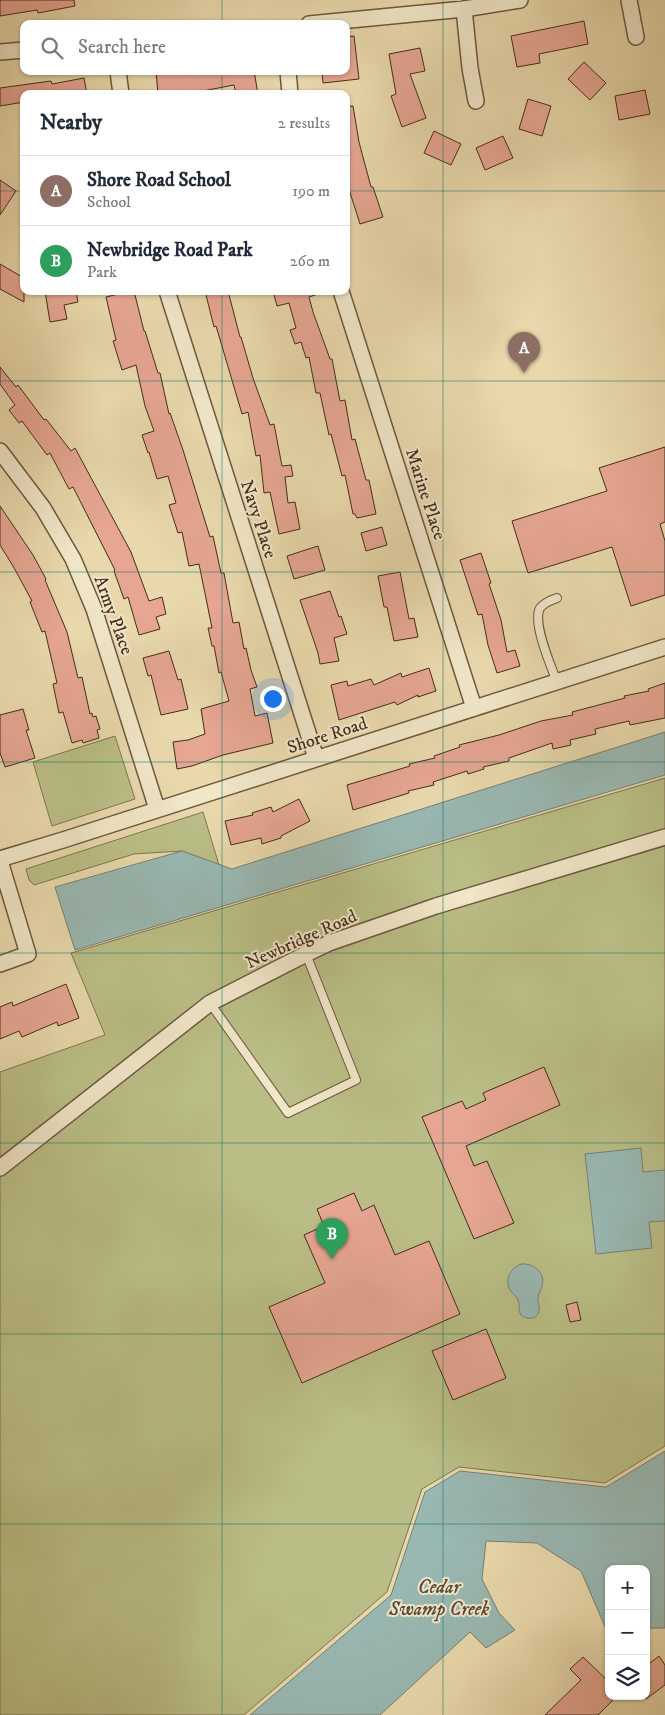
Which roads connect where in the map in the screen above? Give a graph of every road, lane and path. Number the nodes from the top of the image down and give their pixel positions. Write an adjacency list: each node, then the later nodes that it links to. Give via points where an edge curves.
1 (520, 0): 3 (street)
2 (629, 0): 5 (street)
3 (464, 9): 4 (street); 12 (street)
4 (350, 20)
5 (636, 37)
6 (20, 50): 7 (street)
7 (0, 52)
8 (119, 75): 10 (street)
9 (288, 75): 11 (street)
10 (120, 90)
11 (290, 90)
12 (476, 101)
13 (168, 295): 20 (street, Navy Place)
14 (342, 295): 19 (street, Marine Place)
15 (0, 451): 21 (street, Army Place, via 43,508 73,559 94,609)
16 (557, 598): 18 (lane, via 540,608 538,620)
17 (665, 647): 18 (street, Shore Road)
18 (557, 682): 19 (street, Shore Road)
19 (474, 708): 20 (street, Shore Road)
20 (316, 758): 21 (street, Shore Road)
21 (157, 809): 23 (street, Shore Road)
22 (665, 837): 24 (street, Newbridge Road, via 436,906)
23 (0, 860): 25 (street, via 28,954)
24 (306, 954): 26 (street, Newbridge Road); 26 (lane, via 356,1080 288,1113)
25 (0, 964)
26 (210, 1003): 27 (street, Newbridge Road)
27 (0, 1168)

